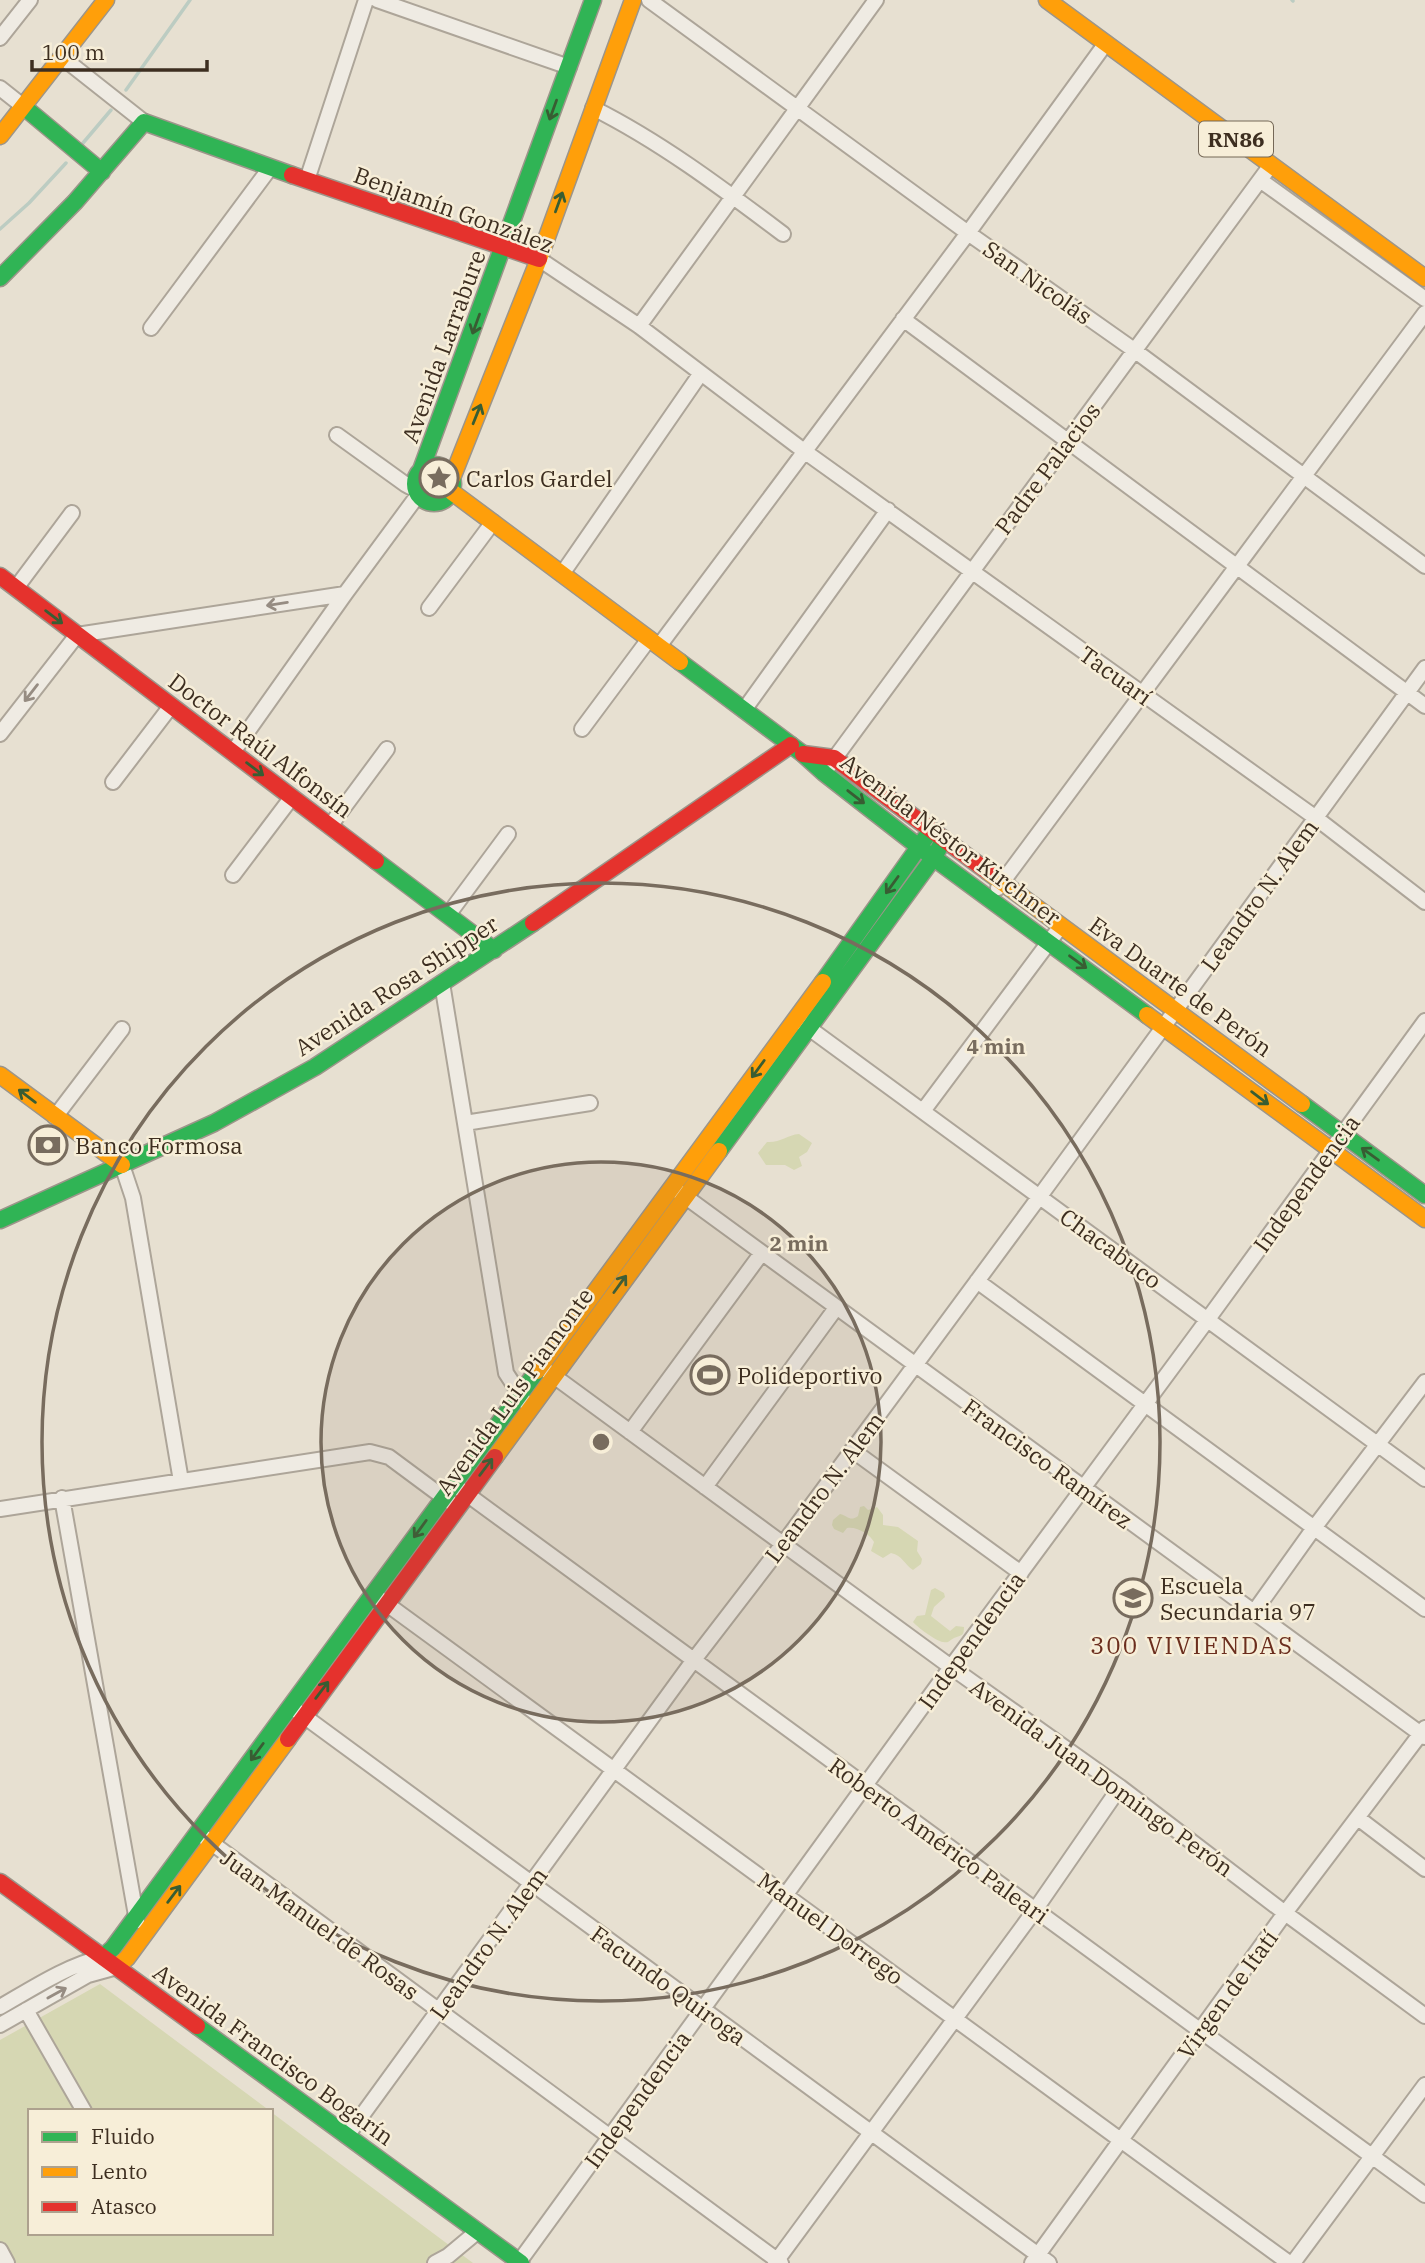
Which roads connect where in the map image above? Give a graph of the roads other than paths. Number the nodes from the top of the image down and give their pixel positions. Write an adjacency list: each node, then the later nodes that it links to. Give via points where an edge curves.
1 (30, 0): 10 (street)
2 (106, 0): 12 (main road)
3 (366, 0): 23 (street)
4 (377, 0): 13 (street)
5 (593, 0): 13 (main road, Avenida Larrabure)
6 (633, 0): 17 (main road)
7 (649, 0): 16 (street, San Nicolás)
8 (876, 0): 16 (street)
9 (1047, 0): 11 (main road, RN86)
10 (0, 37)
11 (1106, 43): 20 (main road, RN86); 26 (street)
12 (63, 58): 15 (main road); 18 (street, Benjamín González)
13 (569, 67): 28 (main road, Avenida Larrabure, one-way to 28)
14 (0, 88): 15 (street)
15 (24, 107): 19 (main road); 22 (main road)
16 (797, 107): 25 (street); 26 (street, San Nicolás)
17 (593, 108): 25 (street, via 626,124); 29 (main road, one-way to 17)
18 (144, 122): 21 (main road, Benjamín González); 22 (main road)
19 (0, 136)
20 (1271, 165): 24 (street, Padre Palacios); 31 (main road, RN86)
21 (270, 168): 23 (main road, Benjamín González); 36 (street)
22 (102, 172): 30 (main road)
23 (307, 180): 28 (main road, Benjamín González)
24 (1260, 180): 32 (street); 37 (street, Padre Palacios)
25 (732, 196): 27 (street); 35 (street)
26 (968, 233): 34 (street); 37 (street, San Nicolás)
27 (783, 234)
28 (504, 247): 29 (main road, Benjamín González); 42 (main road, Avenida Larrabure, one-way to 42)
29 (539, 259): 35 (street, Benjamín González); 44 (main road, one-way to 29)
30 (0, 278)
31 (1425, 278)
32 (1425, 299)
33 (1425, 313): 43 (street)
34 (903, 319): 40 (street); 41 (street)
35 (639, 326): 38 (street, Benjamín González)
36 (151, 328)
37 (1134, 350): 40 (street, Padre Palacios); 43 (street, San Nicolás)
38 (702, 373): 41 (street, Benjamín González); 52 (street)
39 (337, 435): 45 (street)
40 (1068, 440): 49 (street); 51 (street, Padre Palacios)
41 (804, 452): 46 (street, Tacuarí); 58 (street)
42 (421, 470): 44 (main road, via 432,465 444,468); 45 (main road)
43 (1303, 477): 49 (street); 50 (street, San Nicolás)
44 (452, 485): 45 (main road, via 449,497 438,503 426,502); 48 (main road, Avenida Néstor Kirchner)
45 (417, 492): 55 (street)
46 (888, 510): 51 (street, Tacuarí); 64 (street)
47 (72, 513): 54 (street)
48 (493, 522): 52 (main road, Avenida Néstor Kirchner); 56 (street)
49 (1237, 566): 60 (street); 61 (street)
50 (1425, 566)
51 (972, 570): 60 (street, Tacuarí); 70 (street, Padre Palacios)
52 (562, 574): 58 (main road, Avenida Néstor Kirchner)
53 (0, 576): 54 (main road, Doctor Raúl Alfonsín)
54 (16, 588): 57 (main road, Doctor Raúl Alfonsín, one-way to 57)
55 (345, 594): 57 (street, one-way to 57); 69 (street)
56 (429, 608)
57 (78, 635): 62 (main road, Doctor Raúl Alfonsín); 66 (street, one-way to 66)
58 (654, 643): 64 (main road, Avenida Néstor Kirchner); 65 (street)
59 (1425, 668): 61 (street, Leandro N. Alem)
60 (1142, 693): 74 (street, Tacuarí); 81 (street)
61 (1407, 693): 63 (street); 74 (street, Leandro N. Alem)
62 (171, 706): 69 (main road, Doctor Raúl Alfonsín); 72 (street)
63 (1425, 706)
64 (744, 709): 68 (main road, Avenida Néstor Kirchner)
65 (582, 729)
66 (0, 734)
67 (387, 749): 75 (street)
68 (797, 749): 70 (main road, Eva Duarte de Perón); 71 (main road, Avenida Néstor Kirchner); 87 (main road, Avenida Rosa Shipper)
69 (233, 752): 73 (main road, Doctor Raúl Alfonsín, one-way to 73)
70 (834, 758): 71 (street, Padre Palacios); 77 (main road, Eva Duarte de Perón)
71 (824, 773): 78 (main road, Avenida Néstor Kirchner, one-way to 78)
72 (113, 782)
73 (292, 797): 75 (main road, Doctor Raúl Alfonsín); 80 (street)
74 (1316, 818): 83 (street, Tacuarí); 89 (street, Leandro N. Alem)
75 (330, 826): 84 (main road, Doctor Raúl Alfonsín)
76 (508, 834): 84 (street)
77 (938, 834): 78 (main road, Avenida Luis Piamonte); 79 (main road, Avenida Luis Piamonte); 81 (main road, Eva Duarte de Perón)
78 (919, 847): 79 (main road, Avenida Néstor Kirchner); 91 (main road, Avenida Luis Piamonte, one-way to 91)
79 (934, 857): 82 (main road, Avenida Néstor Kirchner); 91 (main road, Avenida Luis Piamonte)
80 (233, 875)
81 (1002, 882): 82 (street); 85 (main road, Eva Duarte de Perón)
82 (991, 898): 86 (main road, Avenida Néstor Kirchner)
83 (1425, 902)
84 (448, 915): 87 (main road, Doctor Raúl Alfonsín)
85 (1061, 926): 86 (street); 89 (main road, Eva Duarte de Perón)
86 (1050, 942): 92 (main road, Avenida Néstor Kirchner, one-way to 92); 96 (street)
87 (494, 950): 88 (main road, Avenida Rosa Shipper)
88 (442, 983): 98 (street); 101 (main road, Avenida Rosa Shipper, via 315,1067 243,1108)
89 (1175, 1010): 92 (street, Leandro N. Alem); 99 (main road, Eva Duarte de Perón)
90 (1425, 1021): 99 (street, Independencia)
91 (802, 1023): 96 (street, Chacabuco); 102 (main road, Avenida Luis Piamonte)
92 (1163, 1026): 100 (main road, Avenida Néstor Kirchner, one-way to 100); 104 (street, Leandro N. Alem)
93 (122, 1029): 97 (street)
94 (0, 1075): 97 (main road, one-way to 94)
95 (590, 1103): 98 (street)
96 (923, 1111): 104 (street, Chacabuco)
97 (55, 1117): 101 (main road)
98 (465, 1123): 114 (street, via 506,1373)
99 (1342, 1134): 100 (street, Independencia); 103 (main road, Eva Duarte de Perón, one-way to 99)
100 (1330, 1149): 105 (main road, Avenida Néstor Kirchner); 110 (street, Independencia)
101 (122, 1165): 106 (main road, Avenida Rosa Shipper); 121 (street, via 133,1198)
102 (678, 1192): 107 (street, Francisco Ramírez); 112 (main road, Avenida Luis Piamonte)
103 (1425, 1195)
104 (1040, 1196): 108 (street, Leandro N. Alem); 110 (street, Chacabuco)
105 (1425, 1219)
106 (0, 1220)
107 (761, 1254): 109 (street, Francisco Ramírez); 117 (street)
108 (977, 1281): 111 (street, Leandro N. Alem); 115 (street)
109 (836, 1308): 111 (street, Francisco Ramírez); 122 (street)
110 (1208, 1319): 115 (street, Independencia); 118 (street, Chacabuco)
111 (915, 1365): 119 (street, Leandro N. Alem); 123 (street, Francisco Ramírez)
112 (547, 1371): 114 (main road, Avenida Luis Piamonte); 116 (main road, Avenida Luis Piamonte); 117 (street, Avenida Juan Domingo Perón)
113 (1425, 1382): 118 (street)
114 (519, 1395): 116 (street); 124 (main road, Avenida Luis Piamonte)
115 (1145, 1404): 123 (street, Independencia); 127 (street)
116 (530, 1408): 124 (main road, Avenida Luis Piamonte, one-way to 116)
117 (630, 1432): 122 (street, Avenida Juan Domingo Perón)
118 (1378, 1445): 120 (street, Chacabuco); 127 (street)
119 (852, 1450): 128 (street, Leandro N. Alem); 129 (street)
120 (1425, 1479)
121 (181, 1481): 124 (street, Roberto Américo Paleari, via 370,1452 389,1457); 125 (street, Roberto Américo Paleari)
122 (705, 1487): 128 (street, Avenida Juan Domingo Perón)
123 (1083, 1488): 129 (street, Independencia); 132 (street, Francisco Ramírez)
124 (455, 1496): 130 (main road, Avenida Luis Piamonte); 133 (street, Roberto Américo Paleari)
125 (62, 1498): 126 (street, Roberto Américo Paleari); 149 (street)
126 (0, 1508)
127 (1314, 1528): 131 (street); 132 (street)
128 (783, 1544): 133 (street, Leandro N. Alem); 134 (street, Avenida Juan Domingo Perón)
129 (1021, 1573): 134 (street, Independencia)
130 (380, 1599): 135 (main road, Avenida Luis Piamonte); 137 (street, Manuel Dorrego)
131 (1425, 1609)
132 (1254, 1612): 136 (street, Francisco Ramírez)
133 (694, 1661): 137 (street, Leandro N. Alem); 138 (street, Roberto Américo Paleari)
134 (951, 1667): 138 (street, Independencia); 139 (street, Avenida Juan Domingo Perón)
135 (297, 1711): 141 (main road, Avenida Luis Piamonte, one-way to 141); 142 (main road, Avenida Luis Piamonte); 145 (street, Facundo Quiroga)
136 (1424, 1733): 140 (street, Virgen de Itatí)
137 (614, 1769): 145 (street, Leandro N. Alem); 146 (street, Manuel Dorrego)
138 (865, 1786): 146 (street, Independencia); 147 (street, Roberto Américo Paleari)
139 (1120, 1787): 147 (street); 148 (street, Avenida Juan Domingo Perón)
140 (1358, 1818): 143 (street); 148 (street, Virgen de Itatí)
141 (198, 1832): 142 (street, Juan Manuel de Rosas); 149 (main road, Avenida Luis Piamonte)
142 (211, 1843): 150 (main road, Avenida Luis Piamonte, one-way to 142); 156 (street, Juan Manuel de Rosas)
143 (1425, 1869)
144 (0, 1882): 151 (main road, Avenida Francisco Bogarín)
145 (531, 1884): 154 (street, Facundo Quiroga); 156 (street, Leandro N. Alem)
146 (786, 1895): 154 (street, Independencia); 158 (street, Manuel Dorrego)
147 (1035, 1910): 158 (street); 160 (street, Roberto Américo Paleari)
148 (1285, 1913): 157 (street, Avenida Juan Domingo Perón); 160 (street, Virgen de Itatí)
149 (135, 1918): 150 (street); 151 (main road, Avenida Luis Piamonte)
150 (144, 1933): 152 (main road, Avenida Luis Piamonte)
151 (103, 1957): 152 (main road, Avenida Francisco Bogarín); 153 (street, via 61,1972)
152 (117, 1967): 155 (street, one-way to 152, via 88,1975); 164 (main road, Avenida Francisco Bogarín)
153 (0, 2007)
154 (702, 2009): 163 (street, Facundo Quiroga); 165 (street, Independencia)
155 (26, 2010): 159 (street); 162 (street)
156 (438, 2011): 164 (street, Leandro N. Alem); 165 (street, Juan Manuel de Rosas)
157 (1425, 2015)
158 (955, 2019): 163 (street); 166 (street, Manuel Dorrego)
159 (0, 2025)
160 (1200, 2031): 166 (street, Virgen de Itatí); 167 (street, Roberto Américo Paleari)
161 (1425, 2085): 167 (street)
162 (83, 2109)
163 (871, 2133): 171 (street, Facundo Quiroga); 173 (street)
164 (347, 2136): 169 (main road, Avenida Francisco Bogarín)
165 (610, 2137): 172 (street, Independencia); 173 (street, Juan Manuel de Rosas)
166 (1121, 2140): 171 (street, Virgen de Itatí); 176 (street, Manuel Dorrego)
167 (1372, 2156): 168 (street, Roberto Américo Paleari); 176 (street)
168 (1425, 2195)
169 (478, 2231): 172 (main road, Avenida Francisco Bogarín); 175 (street)
170 (0, 2250): 174 (street)
171 (1039, 2260)
172 (520, 2262)
173 (778, 2262)
174 (7, 2263)
175 (435, 2263)
176 (1291, 2263)

